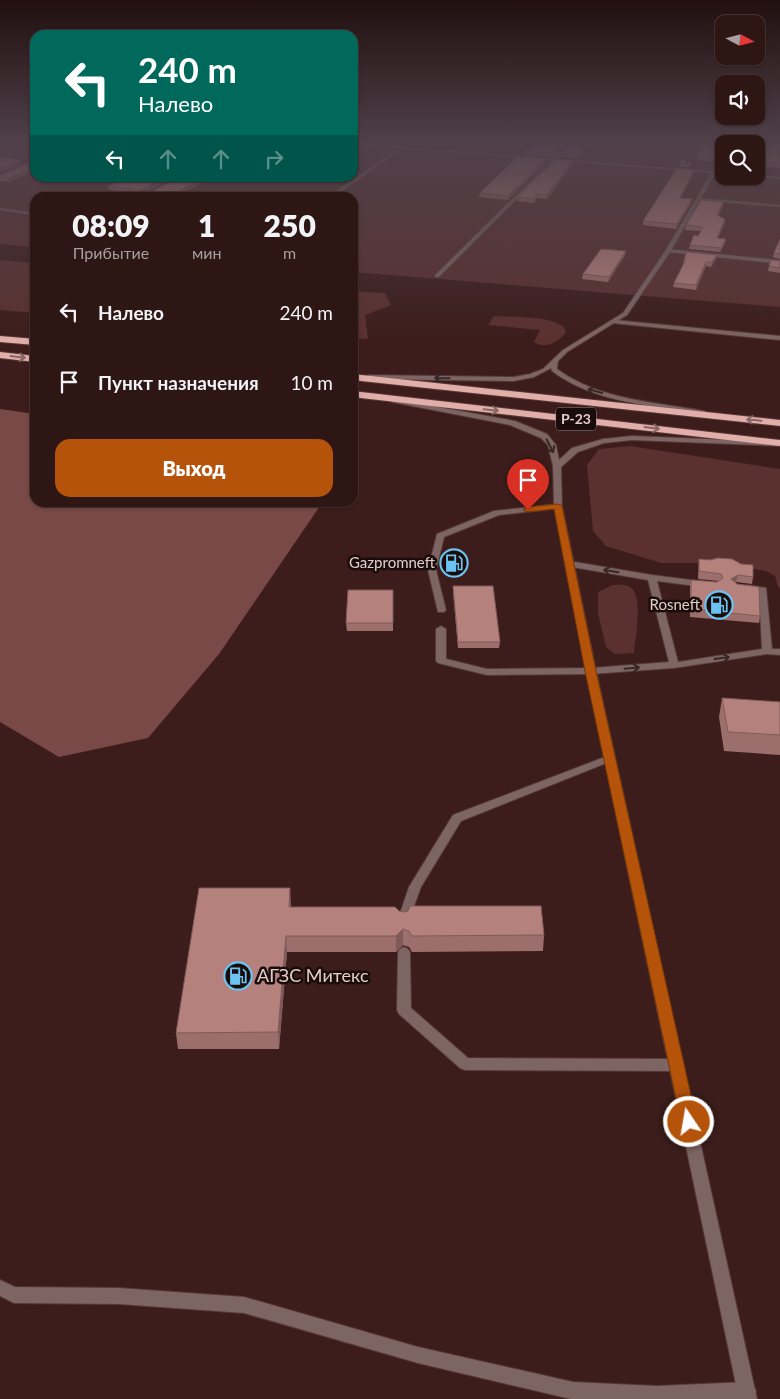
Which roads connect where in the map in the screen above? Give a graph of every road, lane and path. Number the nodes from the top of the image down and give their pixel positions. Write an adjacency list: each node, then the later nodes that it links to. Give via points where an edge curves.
1 (504, 208): 7 (street)
2 (693, 208): 5 (street)
3 (0, 210): 4 (street)
4 (30, 213)
5 (668, 251): 6 (street); 8 (street, via 625,314)
6 (780, 262)
7 (437, 276)
8 (614, 322): 9 (street); 14 (street)
9 (780, 338)
10 (0, 339): 11 (highway)
11 (30, 342)
12 (0, 355): 13 (highway, one-way to 13)
13 (30, 358)
14 (555, 359): 15 (street, one-way to 15, via 545,370 514,379); 19 (street, one-way to 14, via 580,387 554,370)
15 (358, 377)
16 (358, 378): 19 (highway, Р-23)
17 (358, 395): 18 (highway, Р-23)
18 (373, 396): 21 (highway, Р-23, one-way to 21); 22 (street, one-way to 22, via 528,428 544,436 552,445)
19 (728, 418): 20 (highway, Р-23, one-way to 19)
20 (780, 423)
21 (780, 444): 22 (street, via 632,438 603,441 575,450)
22 (557, 466): 23 (street)
23 (558, 506): 24 (street); 28 (street, via 497,513 440,536 432,570)
24 (569, 564): 25 (street, one-way to 24); 33 (street)
25 (652, 578): 26 (street); 32 (street)
26 (716, 585)
27 (736, 587): 30 (street, via 764,590)
28 (441, 610)
29 (441, 629): 33 (street, via 441,661 487,672)
30 (767, 651): 31 (street); 32 (street, one-way to 30)
31 (780, 652)
32 (674, 665): 33 (street, one-way to 32)
33 (591, 671): 34 (street)
34 (610, 758): 35 (street, via 457,818 415,886); 37 (street)
35 (404, 922)
36 (404, 952): 37 (street, via 404,1010 465,1064)
37 (677, 1065): 39 (street)
38 (0, 1288): 39 (street, via 14,1295 119,1296 244,1305 418,1355 573,1391)
39 (748, 1395)

